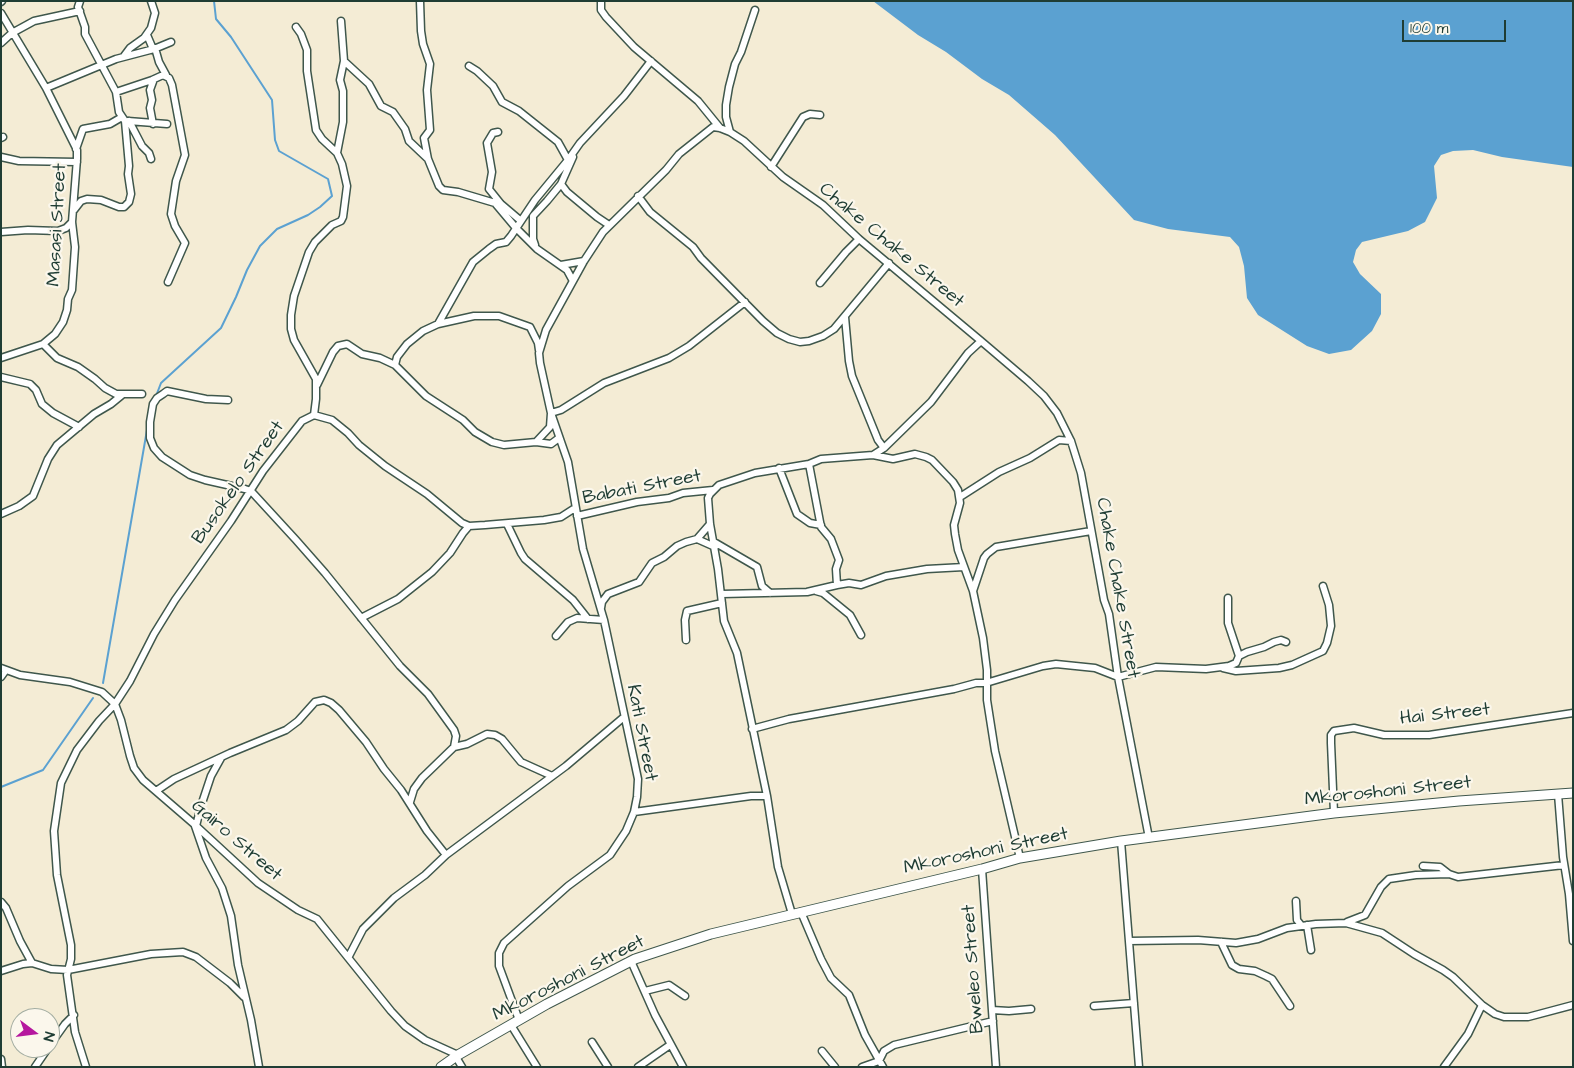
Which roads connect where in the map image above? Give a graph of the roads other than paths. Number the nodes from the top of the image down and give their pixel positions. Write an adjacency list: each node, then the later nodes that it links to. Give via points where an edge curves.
1 (80, 1): 6 (street)
2 (150, 1): 11 (street, via 155,14)
3 (420, 1): 35 (street, via 423,44 430,64 427,90 430,130 424,138)
4 (601, 1): 17 (street, via 601,10 606,17)
5 (755, 10): 30 (street, via 729,87 726,117)
6 (80, 11): 10 (street, via 38,20); 18 (street, via 85,34)
7 (1, 13): 10 (street, Masasi Street)
8 (341, 21): 16 (street)
9 (296, 27): 33 (street, via 307,50 316,130)
10 (12, 33): 13 (street); 22 (street, Masasi Street)
11 (147, 34): 14 (street); 15 (street)
12 (171, 42): 14 (street)
13 (1, 43)
14 (154, 49): 15 (street); 20 (street)
15 (124, 56): 18 (street)
16 (344, 61): 33 (street, via 340,80 343,122); 35 (street, via 369,84 381,106 393,112 409,141)
17 (651, 61): 28 (street, via 698,101); 31 (street, via 624,96)
18 (102, 64): 22 (street); 23 (street)
19 (469, 66): 37 (street, via 493,86 502,102 519,111 558,142)
20 (166, 75): 21 (street); 55 (street, via 172,85 185,155 171,214 185,243)
21 (154, 79): 23 (street); 26 (street, via 150,90)
22 (46, 88): 32 (street, Masasi Street)
23 (116, 92): 25 (street, via 119,112)
24 (820, 115): 39 (street, via 803,117)
25 (125, 119): 26 (street); 32 (street, via 83,129); 36 (street, via 149,153); 43 (street, via 130,202 122,207 87,199 81,201)
26 (153, 124): 27 (street)
27 (167, 124)
28 (720, 128): 30 (street, Chake Chake Street); 41 (street, via 710,128)
29 (498, 132): 42 (street, via 490,136 487,143 492,172 489,188)
30 (730, 132): 39 (street, Chake Chake Street)
31 (576, 147): 37 (street); 40 (street)
32 (76, 148): 38 (street, Masasi Street)
33 (337, 153): 66 (street, via 347,182 343,217 308,252 291,315 294,340 315,376)
34 (1, 157): 38 (street, via 19,161)
35 (428, 159): 42 (street, via 436,183 443,190)
36 (150, 160)
37 (568, 160): 45 (street)
38 (77, 162): 43 (street, Masasi Street)
39 (771, 167): 49 (street, Chake Chake Street, via 823,205)
40 (561, 184): 46 (street); 50 (street, via 533,216)
41 (638, 196): 46 (street); 57 (street, via 650,212 693,247)
42 (498, 204): 45 (street); 47 (street)
43 (74, 211): 44 (street, Masasi Street)
44 (72, 222): 48 (street, via 58,231); 61 (street, Masasi Street, via 75,247 72,290 63,322)
45 (521, 222): 47 (street)
46 (609, 225): 51 (street)
47 (516, 228): 50 (street); 59 (street, via 508,240 496,244 473,262)
48 (1, 232)
49 (859, 239): 52 (street, Chake Chake Street); 56 (street)
50 (537, 249): 53 (street)
51 (584, 261): 53 (street); 54 (street)
52 (889, 264): 58 (street); 60 (street, Chake Chake Street)
53 (561, 265): 54 (street)
54 (574, 281): 62 (street, via 546,330)
55 (168, 282)
56 (820, 284)
57 (745, 302): 58 (street, via 777,333 800,342 823,336); 70 (street, via 678,353 604,383 567,407)
58 (845, 317): 76 (street, via 852,376)
59 (438, 324): 62 (street, via 474,316 499,316 530,327 538,343); 64 (street, via 407,344)
60 (981, 341): 74 (street, Chake Chake Street, via 1044,396); 76 (street, via 931,402)
61 (43, 344): 63 (street, Masasi Street); 68 (street, via 57,358 78,367 104,388)
62 (539, 354): 70 (street)
63 (1, 358)
64 (395, 366): 66 (street, via 342,344 329,357); 75 (street, via 426,396 487,439 504,445)
65 (1, 377): 72 (street, via 30,384 42,404)
66 (317, 386): 71 (street)
67 (142, 394): 68 (street)
68 (122, 395): 72 (street)
69 (228, 400): 81 (street, via 166,392 153,404 150,438 157,452 190,475)
70 (551, 413): 73 (street); 75 (street, via 550,427)
71 (314, 415): 81 (street, Busokelo Street, via 302,421 263,471); 89 (street, via 332,420 385,466 428,494 459,522)
72 (79, 427): 84 (street, via 53,450 33,496)
73 (559, 438): 75 (street, via 551,444); 83 (street, via 568,462)
74 (1071, 441): 82 (street, via 1057,441); 90 (street, Chake Chake Street, via 1081,473)
75 (536, 442)
76 (884, 448): 77 (street)
77 (873, 455): 78 (street, via 821,459); 82 (street, via 893,459 915,454 926,457 953,482)
78 (809, 464): 79 (street); 88 (street)
79 (779, 468): 80 (street, via 754,473); 88 (street, via 797,514 806,521)
80 (713, 490): 85 (street, Babati Street, via 683,492 669,498); 87 (street, via 708,498)
81 (251, 492): 103 (street); 116 (street, Busokelo Street, via 175,600)
82 (960, 497): 93 (street, via 954,525)
83 (576, 508): 85 (street); 86 (street, via 561,517)
84 (1, 514)
85 (577, 516): 102 (street, Kati Street)
86 (507, 524): 89 (street); 104 (street, via 525,559 573,600)
87 (710, 524): 91 (street); 92 (street)
88 (821, 525): 94 (street, via 839,560 836,571)
89 (469, 526): 103 (street, via 432,572 398,599)
90 (1090, 531): 97 (street, via 996,547 984,558); 114 (street, Chake Chake Street, via 1109,614)
91 (697, 539): 92 (street); 102 (street, via 677,546 652,563 639,582 608,594)
92 (714, 545): 98 (street, via 757,567 762,586); 99 (street)
93 (964, 567): 94 (street, via 897,574 861,585); 97 (street)
94 (838, 585): 96 (street)
95 (1323, 586): 111 (street, via 1331,626 1323,652 1279,668 1236,671)
96 (815, 590): 98 (street); 106 (street, via 824,593 850,615)
97 (973, 591): 115 (street, via 985,650)
98 (770, 593): 99 (street)
99 (722, 594): 101 (street)
100 (1228, 598): 110 (street, via 1228,623)
101 (722, 603): 108 (street, via 687,611); 119 (street, via 724,621 737,654)
102 (601, 610): 105 (street, Kati Street)
103 (361, 618): 120 (street, via 428,694 454,730)
104 (588, 619): 105 (street); 107 (street, via 577,618 568,622)
105 (604, 620): 118 (street, Kati Street)
106 (861, 635)
107 (556, 636)
108 (686, 640)
109 (1286, 642): 110 (street, via 1274,642)
110 (1239, 656): 111 (street, via 1234,664)
111 (1222, 668): 114 (street, via 1156,668)
112 (3, 669): 113 (street); 116 (street, via 102,692)
113 (1, 677)
114 (1118, 677): 115 (street, via 1095,668 1056,664); 131 (street, Chake Chake Street)
115 (986, 683): 119 (street, via 976,682 954,689 789,718); 134 (street, via 998,770)
116 (115, 704): 123 (street, Gairo Street, via 134,768); 155 (street, Busokelo Street, via 77,750 61,783 54,831 57,875 72,945)
117 (1573, 713): 129 (street, Hai Street, via 1429,735 1384,735 1354,728 1332,732)
118 (624, 717): 122 (street); 128 (street, Kati Street, via 638,779)
119 (752, 729): 126 (street)
120 (454, 748): 122 (street, via 487,734 495,735 521,762); 127 (street, via 422,778)
121 (222, 757): 123 (street); 127 (street, via 286,730 315,702 324,700 339,710 355,728); 130 (street, via 211,776)
122 (552, 776): 133 (street)
123 (156, 791): 130 (street, Gairo Street)
124 (1573, 793): 125 (street, Mkoroshoni Street)
125 (1558, 794): 129 (street, Mkoroshoni Street); 136 (street)
126 (767, 796): 128 (street); 143 (street, via 778,867)
127 (410, 802): 133 (street)
128 (634, 812): 169 (street, Kati Street, via 610,855 568,886 504,943 499,966)
129 (1334, 813): 131 (street, Mkoroshoni Street)
130 (195, 825): 152 (street, Gairo Street, via 258,884 317,919); 159 (street, via 231,916)
131 (1149, 838): 132 (street, Mkoroshoni Street)
132 (1121, 841): 134 (street, Mkoroshoni Street); 148 (street)
133 (446, 855): 152 (street, via 374,917)
134 (1020, 858): 137 (street, Mkoroshoni Street)
135 (1423, 866): 138 (street, via 1440,867)
136 (1564, 866): 138 (street, via 1458,877); 139 (street)
137 (982, 869): 143 (street, Mkoroshoni Street); 166 (street, Bweleo Street)
138 (1449, 874): 142 (street, via 1389,879 1380,887)
139 (1570, 883): 147 (street)
140 (1296, 901): 145 (street)
141 (1, 902): 154 (street)
142 (1368, 911): 144 (street, via 1362,918); 146 (street)
143 (797, 913): 153 (street, Mkoroshoni Street, via 711,934); 176 (street, via 832,978 849,995)
144 (1346, 923): 145 (street); 146 (street)
145 (1300, 924): 150 (street, via 1244,942); 151 (street)
146 (1373, 929): 164 (street, via 1453,977)
147 (1572, 929): 149 (street)
148 (1129, 941): 150 (street); 160 (street)
149 (1573, 941)
150 (1221, 942): 163 (street, via 1232,965 1272,980)
151 (1311, 950)
152 (349, 956): 174 (street, Gairo Street, via 405,1026)
153 (632, 961): 157 (street); 169 (street, Mkoroshoni Street)
154 (32, 963): 155 (street); 156 (street)
155 (68, 970): 159 (street, via 151,954 183,952 196,957); 167 (street, Busokelo Street)
156 (1, 971)
157 (645, 991): 158 (street, via 669,985); 172 (street)
158 (685, 996)
159 (244, 997): 179 (street)
160 (1134, 1003): 162 (street); 189 (street)
161 (1573, 1005): 164 (street, via 1516,1018 1495,1014)
162 (1094, 1006)
163 (1290, 1006)
164 (1482, 1006): 190 (street, via 1468,1034)
165 (1031, 1009): 166 (street)
166 (992, 1010): 168 (street, Bweleo Street)
167 (74, 1015): 170 (street); 178 (street, Busokelo Street, via 75,1032)
168 (993, 1021): 176 (street, via 894,1045 884,1050); 188 (street, Bweleo Street)
169 (515, 1022): 174 (street, Mkoroshoni Street); 182 (street, Kati Street)
170 (60, 1031)
171 (592, 1042): 183 (street)
172 (670, 1045): 184 (street); 185 (street)
173 (822, 1051): 186 (street)
174 (457, 1056): 180 (street, Mkoroshoni Street); 181 (street)
175 (1, 1059): 177 (street)
176 (881, 1064): 187 (street)
177 (2, 1067)
178 (86, 1067)
179 (259, 1067)
180 (441, 1067)
181 (462, 1067)
182 (537, 1067)
183 (608, 1067)
184 (638, 1067)
185 (683, 1067)
186 (835, 1067)
187 (862, 1067)
188 (996, 1067)
189 (1139, 1067)
190 (1444, 1067)

